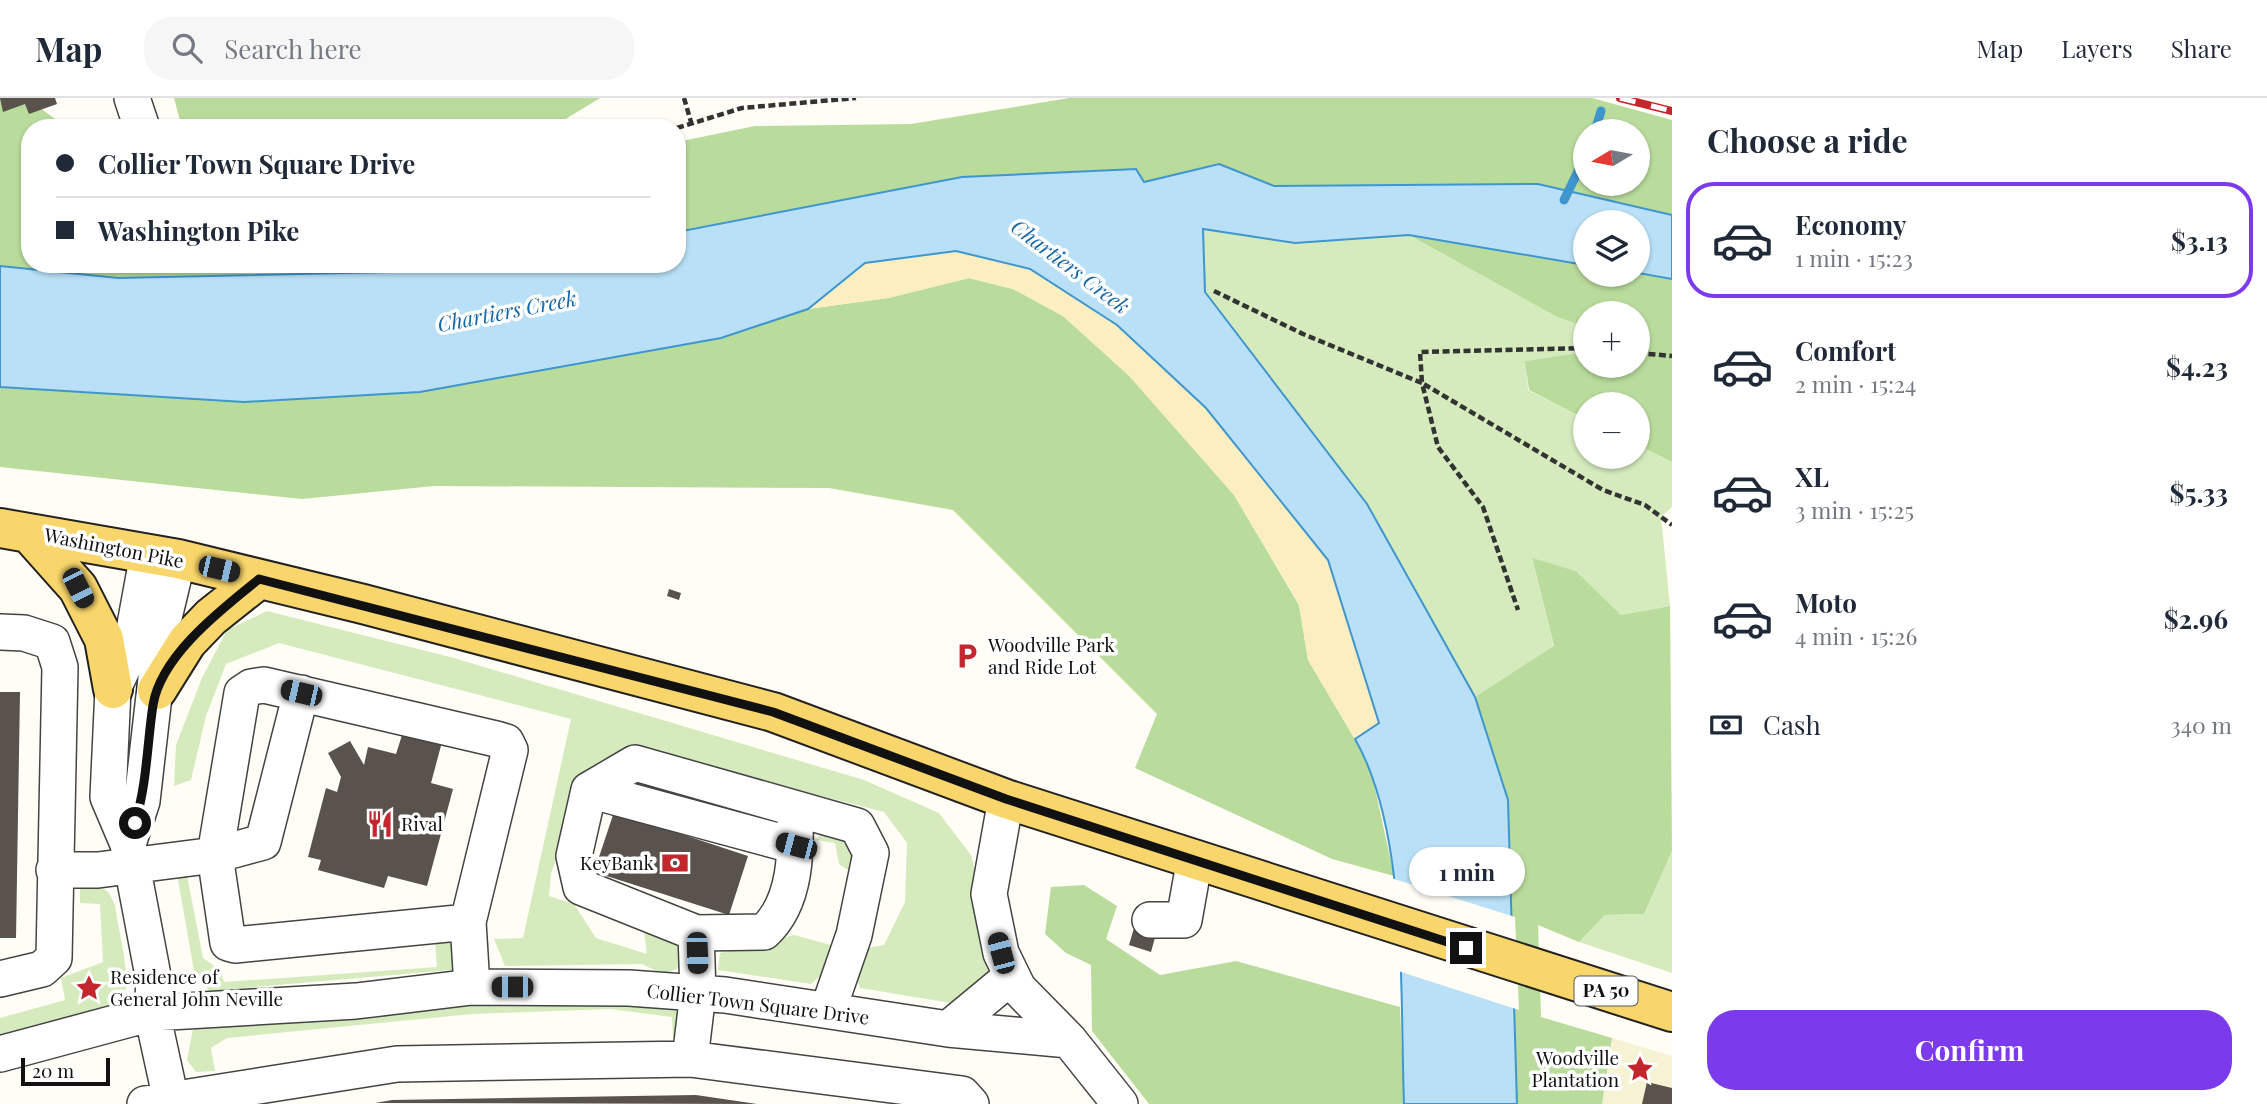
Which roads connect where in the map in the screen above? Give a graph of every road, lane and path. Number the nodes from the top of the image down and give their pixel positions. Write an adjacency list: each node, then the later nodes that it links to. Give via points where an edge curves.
1 (132, 98): 6 (street)
2 (684, 98): 7 (path)
3 (785, 98): 5 (path)
4 (856, 98): 5 (path)
5 (784, 105): 7 (path, via 742,108)
6 (139, 119)
7 (691, 122): 8 (path)
8 (686, 124)
9 (1214, 291): 13 (path)
10 (1573, 348): 13 (path, via 1420,352)
11 (1650, 354): 12 (path)
12 (1672, 356)
13 (1422, 383): 14 (path, via 1603,490 1645,505); 18 (path, via 1438,447 1483,507)
14 (1672, 525)
15 (15, 530): 16 (main road, Washington Pike / PA 50); 20 (main road, via 78,588 104,639)
16 (163, 557): 17 (main road, Washington Pike / PA 50); 20 (street); 21 (street)
17 (259, 579): 21 (main road, via 187,642); 24 (main road, Washington Pike / PA 50, via 773,712)
18 (1518, 610)
19 (0, 632): 30 (street, via 24,633 52,642 60,667)
20 (113, 689): 27 (street, via 108,797)
21 (157, 690): 27 (street)
22 (301, 693): 28 (street, via 263,842); 28 (street, via 264,685 242,694); 32 (street, via 506,742 510,750)
23 (589, 790): 25 (street, via 635,763); 26 (street); 33 (street, via 574,856 581,887)
24 (1006, 799): 29 (main road, Washington Pike / PA 50); 34 (street, via 989,894 1001,953)
25 (795, 809): 26 (street); 38 (street, via 857,826 872,853 854,935)
26 (796, 846): 33 (street, via 796,862 777,920 764,932)
27 (130, 855): 28 (street); 30 (street); 40 (street, via 154,981)
28 (215, 855): 32 (street, via 225,937 234,945)
29 (1195, 858): 31 (street, via 1184,920); 39 (main road, Washington Pike / PA 50)
30 (54, 870): 35 (street, via 54,958 41,969)
31 (1150, 920)
32 (468, 922): 36 (street)
33 (696, 933): 37 (street)
34 (1012, 976): 41 (street); 42 (street, via 1018,988)
35 (0, 979)
36 (472, 987): 37 (street, Collier Town Square Drive); 40 (street, Collier Town Square Drive, via 356,1000)
37 (698, 993): 38 (street, Collier Town Square Drive); 44 (street)
38 (828, 1010): 41 (street, Collier Town Square Drive)
39 (1672, 1012)
40 (152, 1013): 43 (street, Collier Town Square Drive); 46 (street)
41 (948, 1029): 42 (street, Collier Town Square Drive)
42 (1069, 1040): 48 (street)
43 (0, 1054)
44 (690, 1059): 45 (street); 46 (street, via 397,1064)
45 (924, 1097): 47 (street, via 962,1094)
46 (158, 1102)
47 (971, 1104)
48 (1120, 1104)

